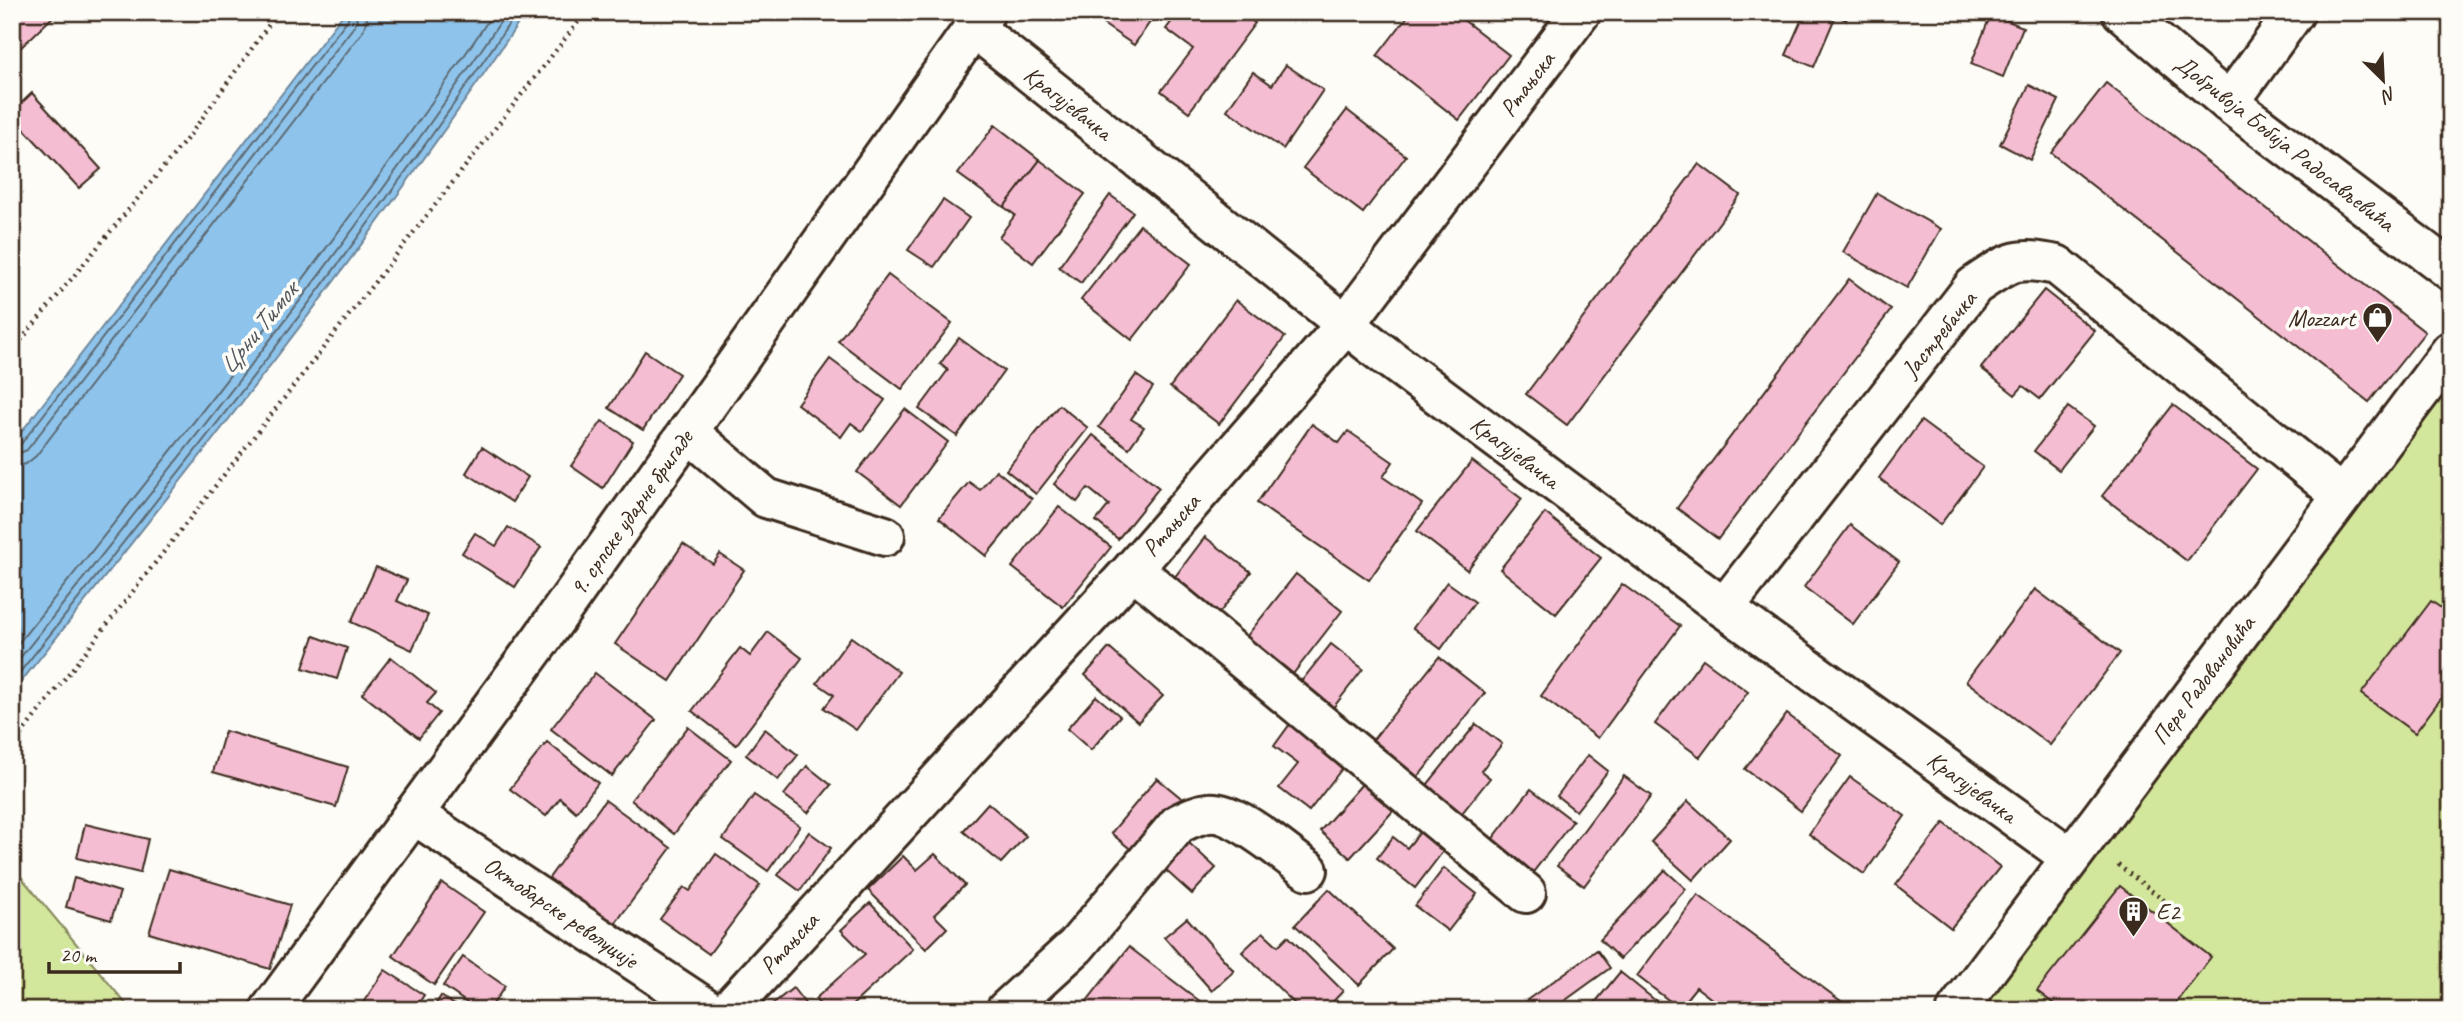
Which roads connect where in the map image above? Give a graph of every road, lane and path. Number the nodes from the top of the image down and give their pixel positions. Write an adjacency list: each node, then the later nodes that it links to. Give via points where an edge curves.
1 (278, 12): 10 (path, via 190,135)
2 (586, 12): 17 (path)
3 (1581, 12): 9 (street, Ртањска)
4 (2122, 12): 7 (street, Добривоја Бобија Радосављевића)
5 (2295, 12): 7 (street)
6 (979, 20): 9 (street, Крагујевачка); 12 (street, 9. српске ударне бригаде)
7 (2229, 103): 8 (street, Добривоја Бобија Радосављевића)
8 (2445, 257)
9 (1346, 324): 15 (street, Ртањска); 16 (street, Крагујевачка)
10 (12, 351)
11 (2451, 351): 13 (street, Пере Радовановића)
12 (688, 432): 14 (street, via 766,498); 18 (street, 9. српске ударне бригаде)
13 (2342, 496): 16 (street, Јастребачка, via 2057,265 2027,258 2007,264 1974,286); 19 (street, Пере Радовановића)
14 (885, 536)
15 (1133, 569): 21 (street); 23 (street, Ртањска)
16 (1724, 608): 19 (street, Крагујевачка)
17 (12, 746)
18 (413, 814): 23 (street, Октобарске револуције); 24 (street, 9. српске ударне бригаде)
19 (2077, 848): 22 (path); 26 (street, Пере Радовановића)
20 (1308, 870): 25 (street, via 1229,815 1210,812 1194,816 1178,824 1076,946)
21 (1526, 893)
22 (2177, 910)
23 (727, 1008)
24 (270, 1010)
25 (1006, 1010)
26 (1957, 1010)

